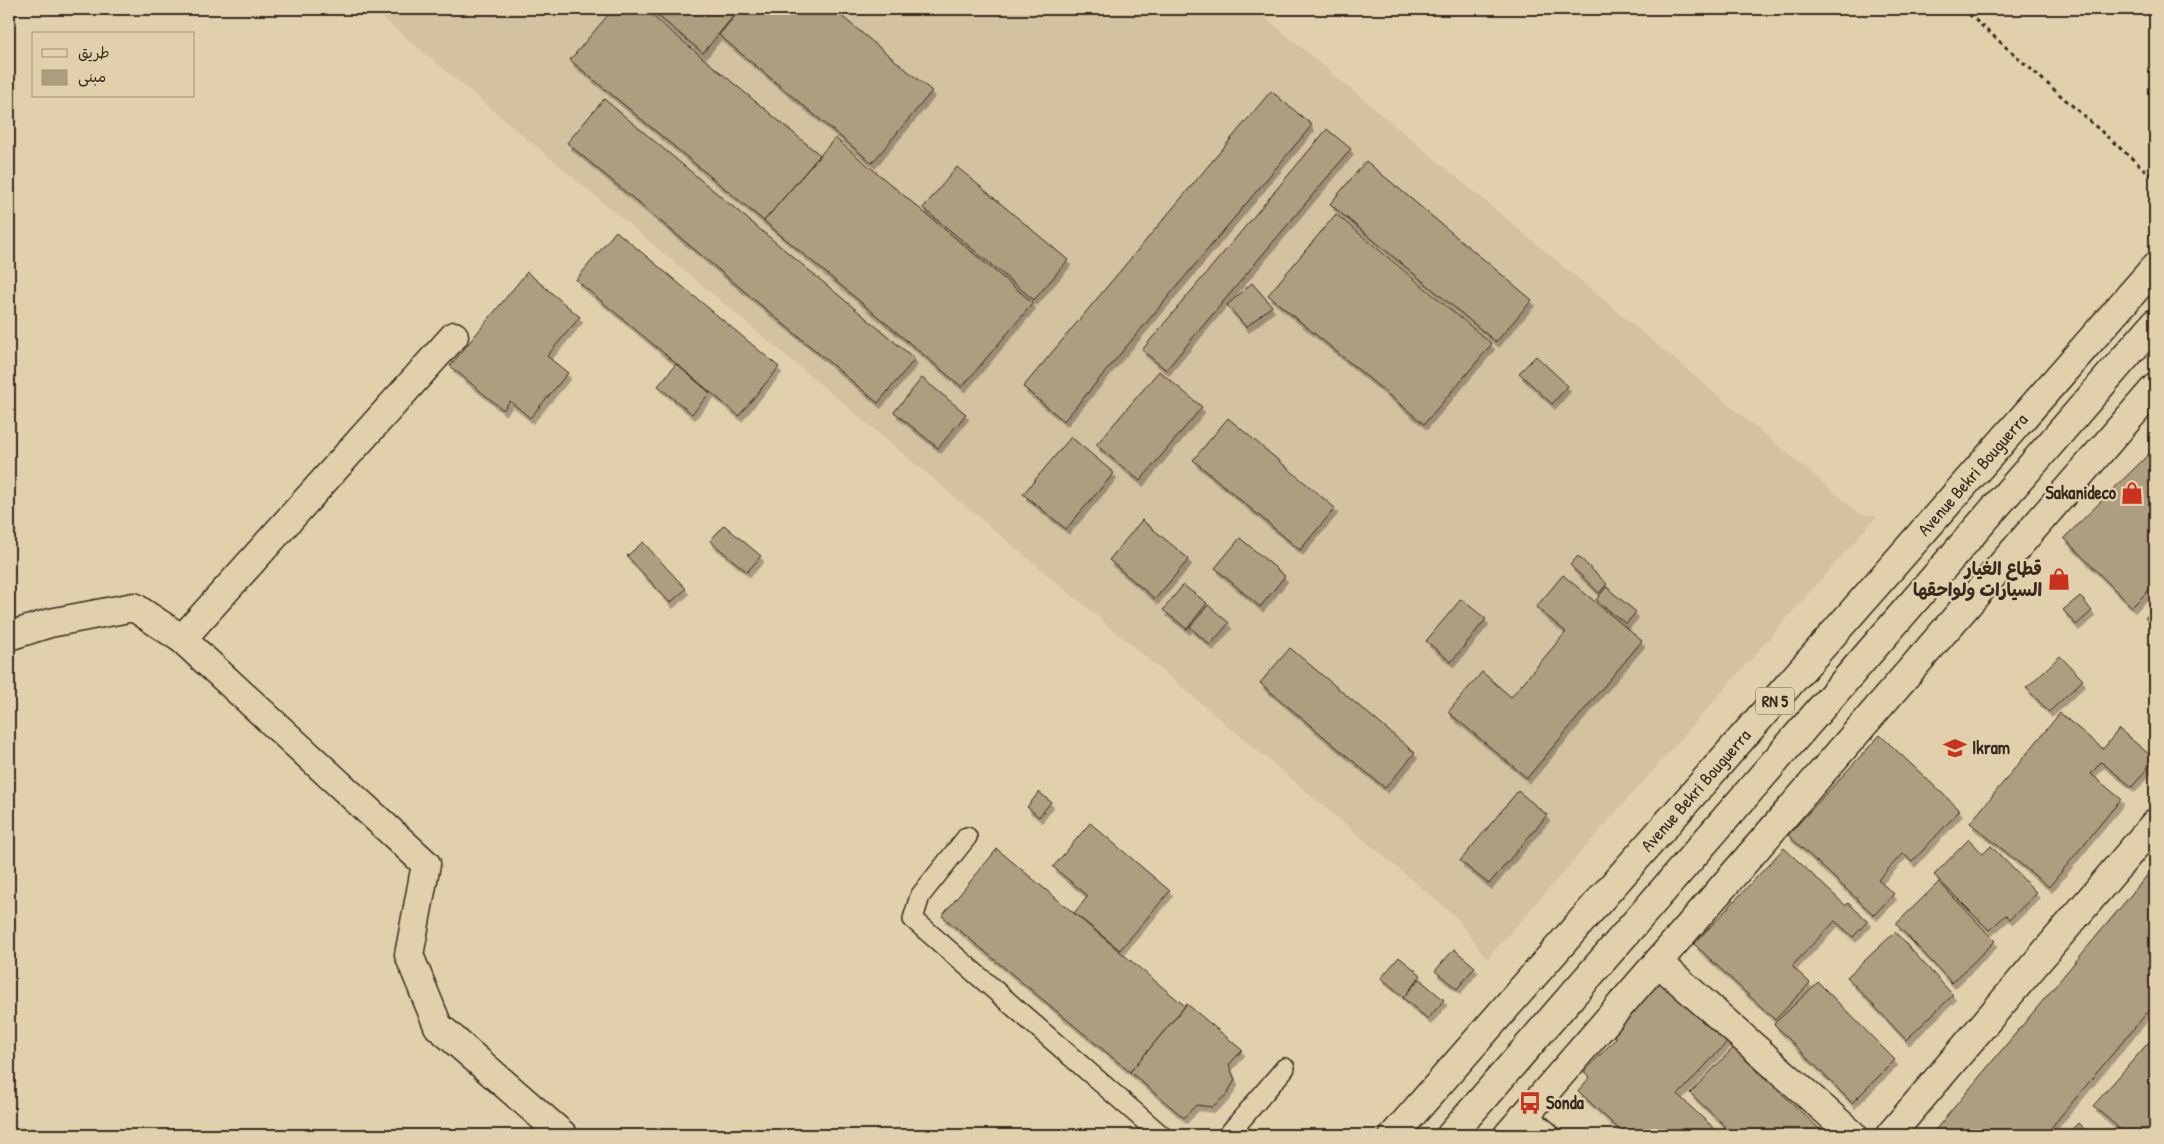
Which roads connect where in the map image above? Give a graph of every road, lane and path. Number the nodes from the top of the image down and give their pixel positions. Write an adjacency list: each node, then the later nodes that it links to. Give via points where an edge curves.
1 (1963, 9): 2 (path)
2 (2155, 179)
3 (2155, 267): 17 (main road, Avenue Bekri Bouguerra / RN 5)
4 (2155, 323): 18 (main road, RN 5)
5 (454, 336): 8 (main road)
6 (2151, 402): 11 (main road)
7 (9, 636): 8 (main road, via 50,623 134,607)
8 (182, 639): 14 (main road, via 426,864 409,954 438,1026)
9 (2155, 823): 21 (main road)
10 (966, 837): 15 (lane, via 920,896 913,919)
11 (1658, 962): 13 (main road); 20 (main road)
12 (1285, 1068): 16 (lane)
13 (1516, 1126): 19 (main road)
14 (563, 1135)
15 (1161, 1135)
16 (1228, 1135)
17 (1394, 1135)
18 (1451, 1135)
19 (1546, 1135)
20 (1853, 1135)
21 (1890, 1135)

